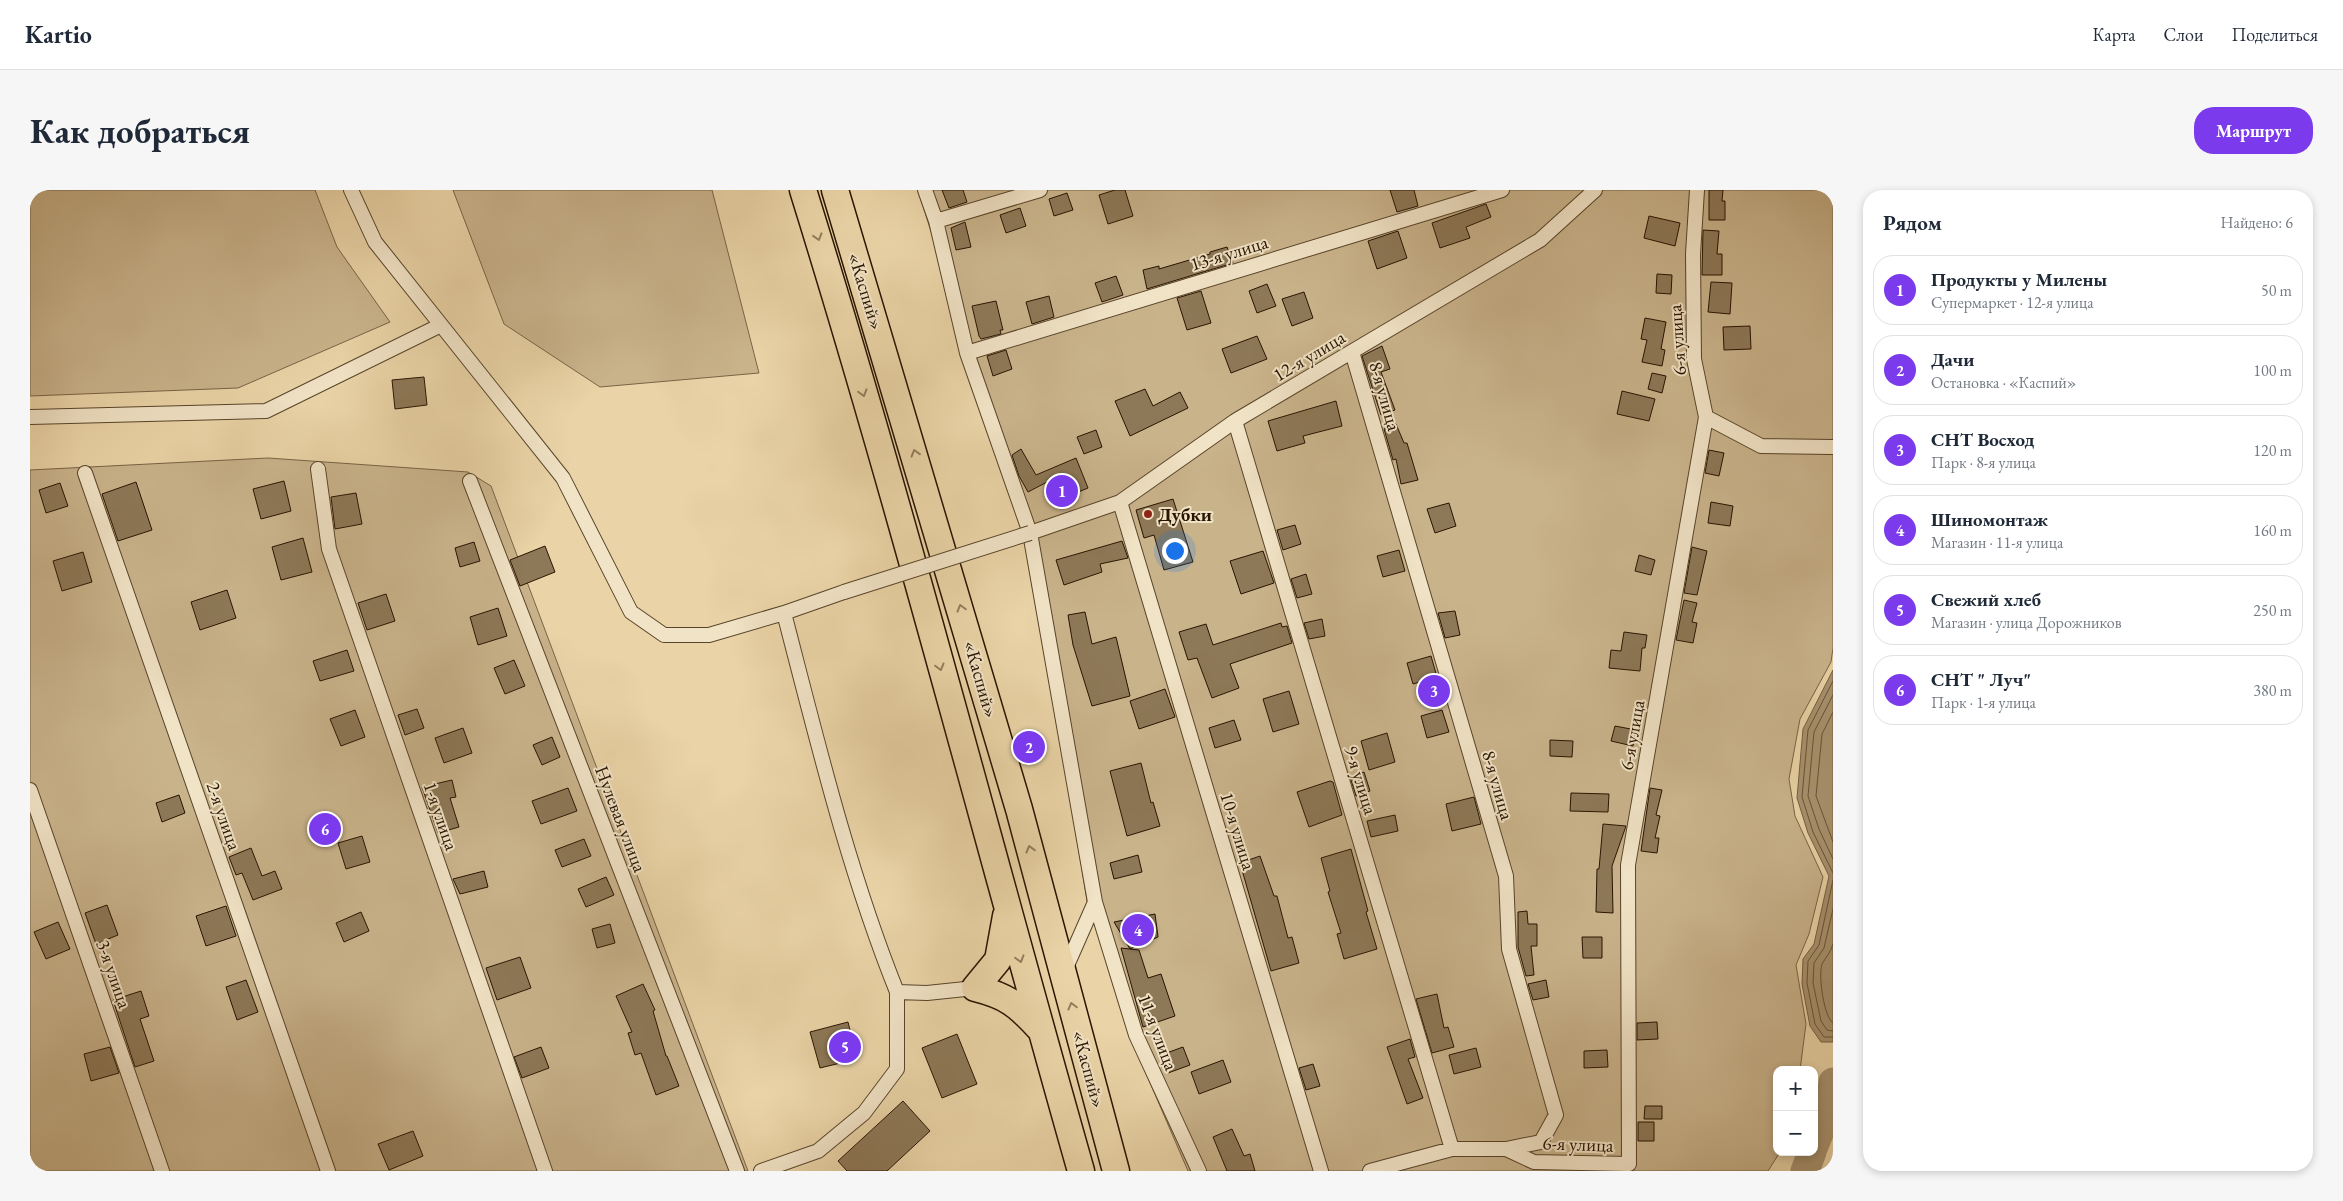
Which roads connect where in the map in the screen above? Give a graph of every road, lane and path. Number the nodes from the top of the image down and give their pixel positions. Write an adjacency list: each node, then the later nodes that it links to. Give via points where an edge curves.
1 (351, 190): 10 (street, 12-я улица, via 375,242)
2 (803, 190): 25 (highway, «Каспий», one-way to 25, via 905,539)
3 (836, 190): 26 (highway, «Каспий», one-way to 3, via 1017,800)
4 (925, 190): 9 (street, 11-я улица)
5 (1040, 190): 9 (street)
6 (1502, 190): 12 (street, 13-я улица)
7 (1697, 190): 13 (street, 6-я улица, via 1693,254 1694,359)
8 (1590, 192): 11 (street, 12-я улица, via 1540,240)
9 (936, 221): 12 (street, 11-я улица)
10 (441, 325): 14 (street, via 266,411); 22 (street, 12-я улица, via 563,478 631,612 664,635 708,635)
11 (1352, 352): 15 (street, 12-я улица); 31 (street, 8-я улица, via 1506,876 1509,949 1556,1115 1541,1142)
12 (967, 353): 21 (street, 11-я улица)
13 (1706, 417): 16 (street, via 1762,446); 31 (street, 6-я улица, via 1628,866 1629,1164 1534,1162)
14 (30, 418)
15 (1235, 421): 20 (street, 12-я улица); 30 (street, 9-я улица)
16 (1833, 447)
17 (318, 469): 34 (street, 1-я улица, via 329,549)
18 (85, 473): 33 (street, 2-я улица)
19 (470, 482): 35 (street, Нулевая улица)
20 (1120, 502): 21 (street, 12-я улица); 40 (street, 10-я улица)
21 (1030, 533): 22 (street, 12-я улица, bridge); 24 (street, 11-я улица)
22 (784, 613): 28 (street, via 852,862 875,937)
23 (30, 790): 32 (street, 3-я улица)
24 (1095, 902): 26 (street); 39 (street, 11-я улица, via 1136,1035)
25 (1007, 910): 27 (highway, via 998,960); 29 (highway, «Каспий», one-way to 29)
26 (1063, 973): 38 (highway, «Каспий», one-way to 26)
27 (975, 988): 28 (street, via 928,993); 29 (highway, via 995,993 1019,1006)
28 (897, 992): 36 (street, via 897,1069 864,1113 818,1151)
29 (1041, 1030): 37 (highway, «Каспий»)
30 (1452, 1149): 31 (street, 8-я улица); 41 (street, 8-я улица)
31 (1506, 1149)
32 (162, 1171)
33 (328, 1171)
34 (544, 1171)
35 (737, 1171)
36 (762, 1171)
37 (1081, 1171)
38 (1116, 1171)
39 (1199, 1171)
40 (1321, 1171)
41 (1370, 1171)

